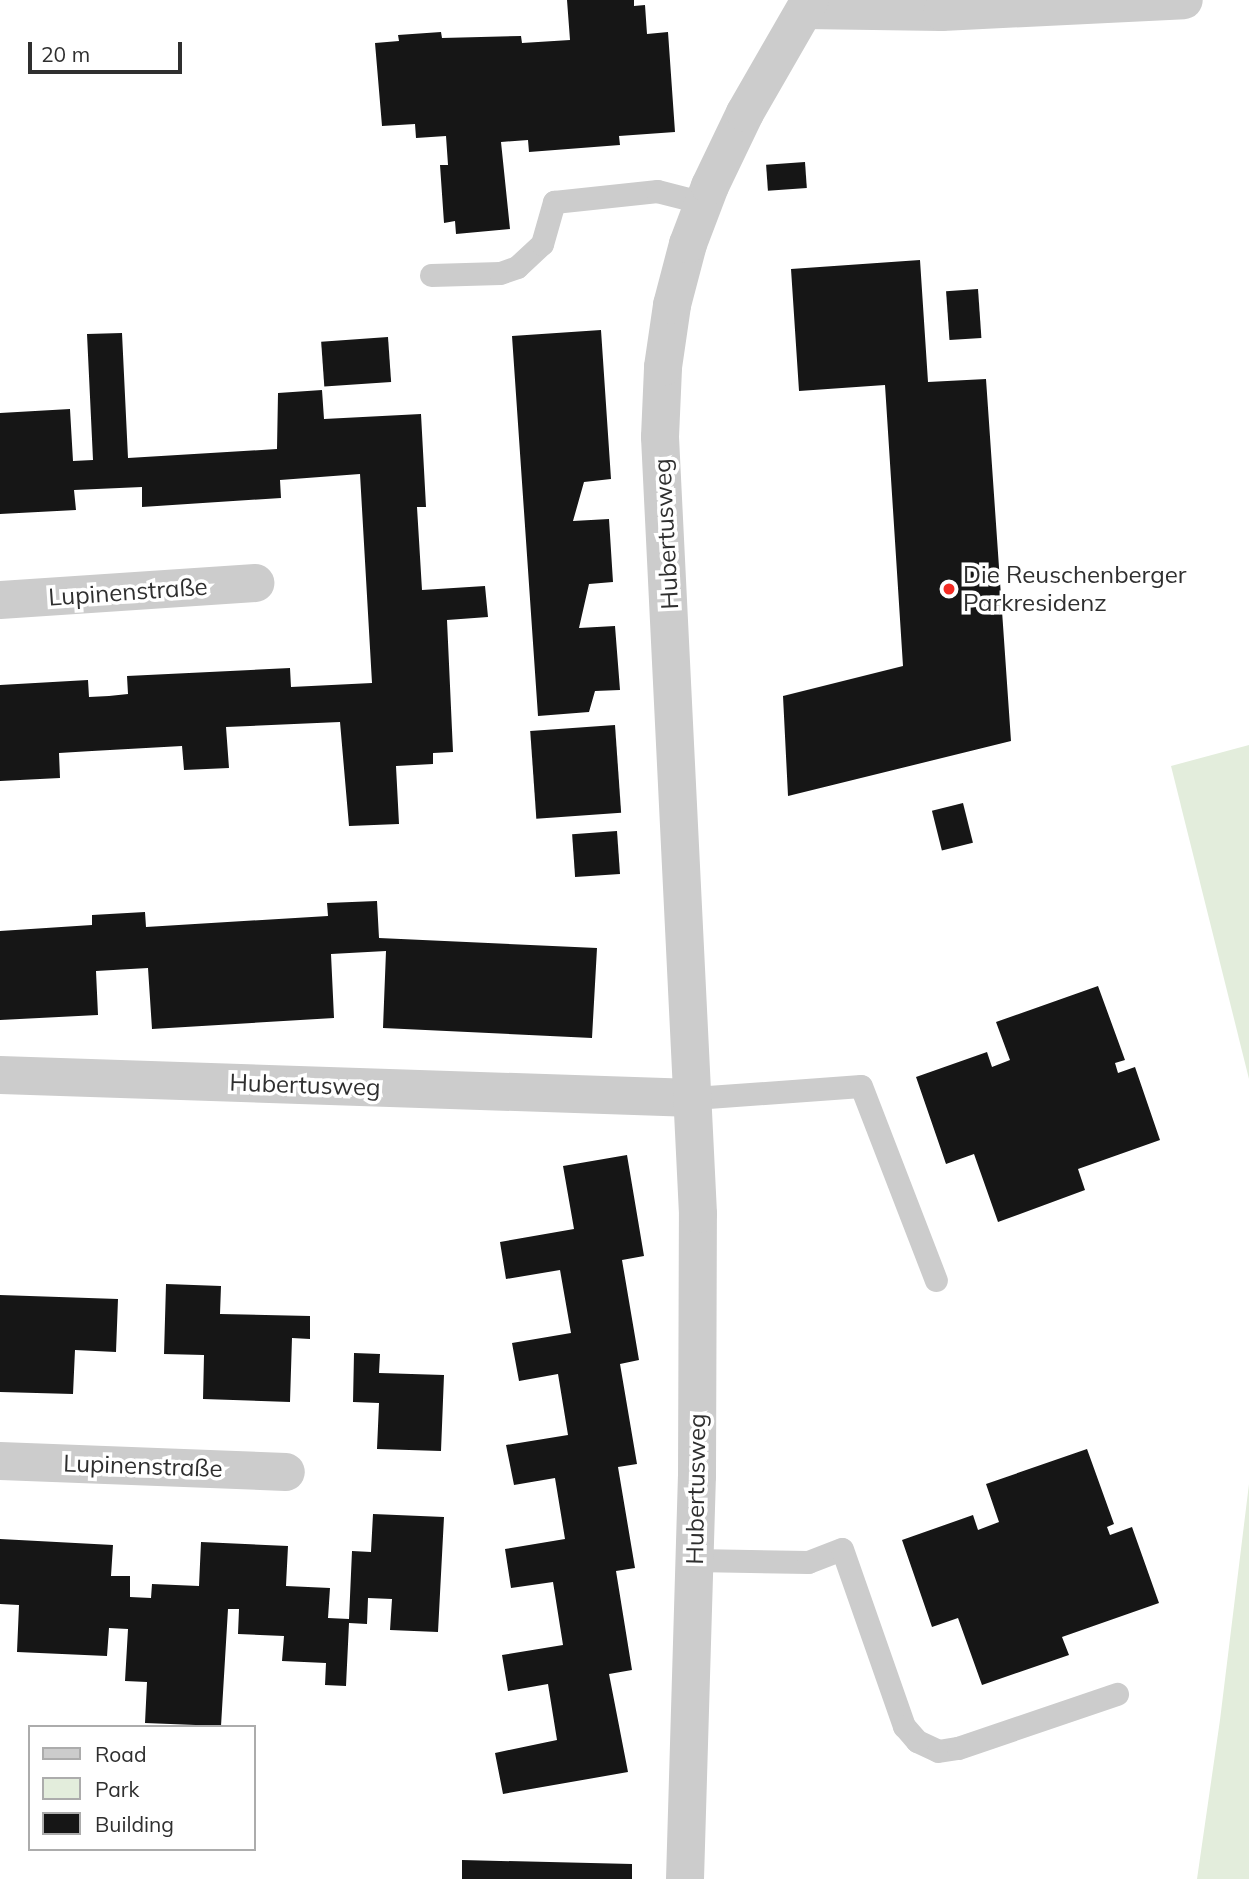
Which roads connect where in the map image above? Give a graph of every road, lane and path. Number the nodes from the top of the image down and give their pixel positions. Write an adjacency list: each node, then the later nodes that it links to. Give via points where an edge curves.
1 (1184, 0): 2 (street, via 942,12)
2 (808, 5): 3 (street, Hubertusweg, via 745,113)
3 (704, 203): 4 (lane, via 657,191 554,202 542,244 517,267 500,273); 8 (street, Hubertusweg, via 672,305 660,437)
4 (431, 275)
5 (255, 583): 6 (street, Lupinenstraße)
6 (0, 600)
7 (0, 1075): 8 (street, Hubertusweg)
8 (694, 1098): 9 (lane, via 861,1086); 12 (street, Hubertusweg, via 699,1350)
9 (936, 1280)
10 (0, 1461): 11 (street, Lupinenstraße)
11 (285, 1472)
12 (694, 1560): 13 (lane, via 808,1562 842,1549 904,1726 917,1741 937,1751); 14 (street, Hubertusweg)
13 (1116, 1695)
14 (685, 1879)

